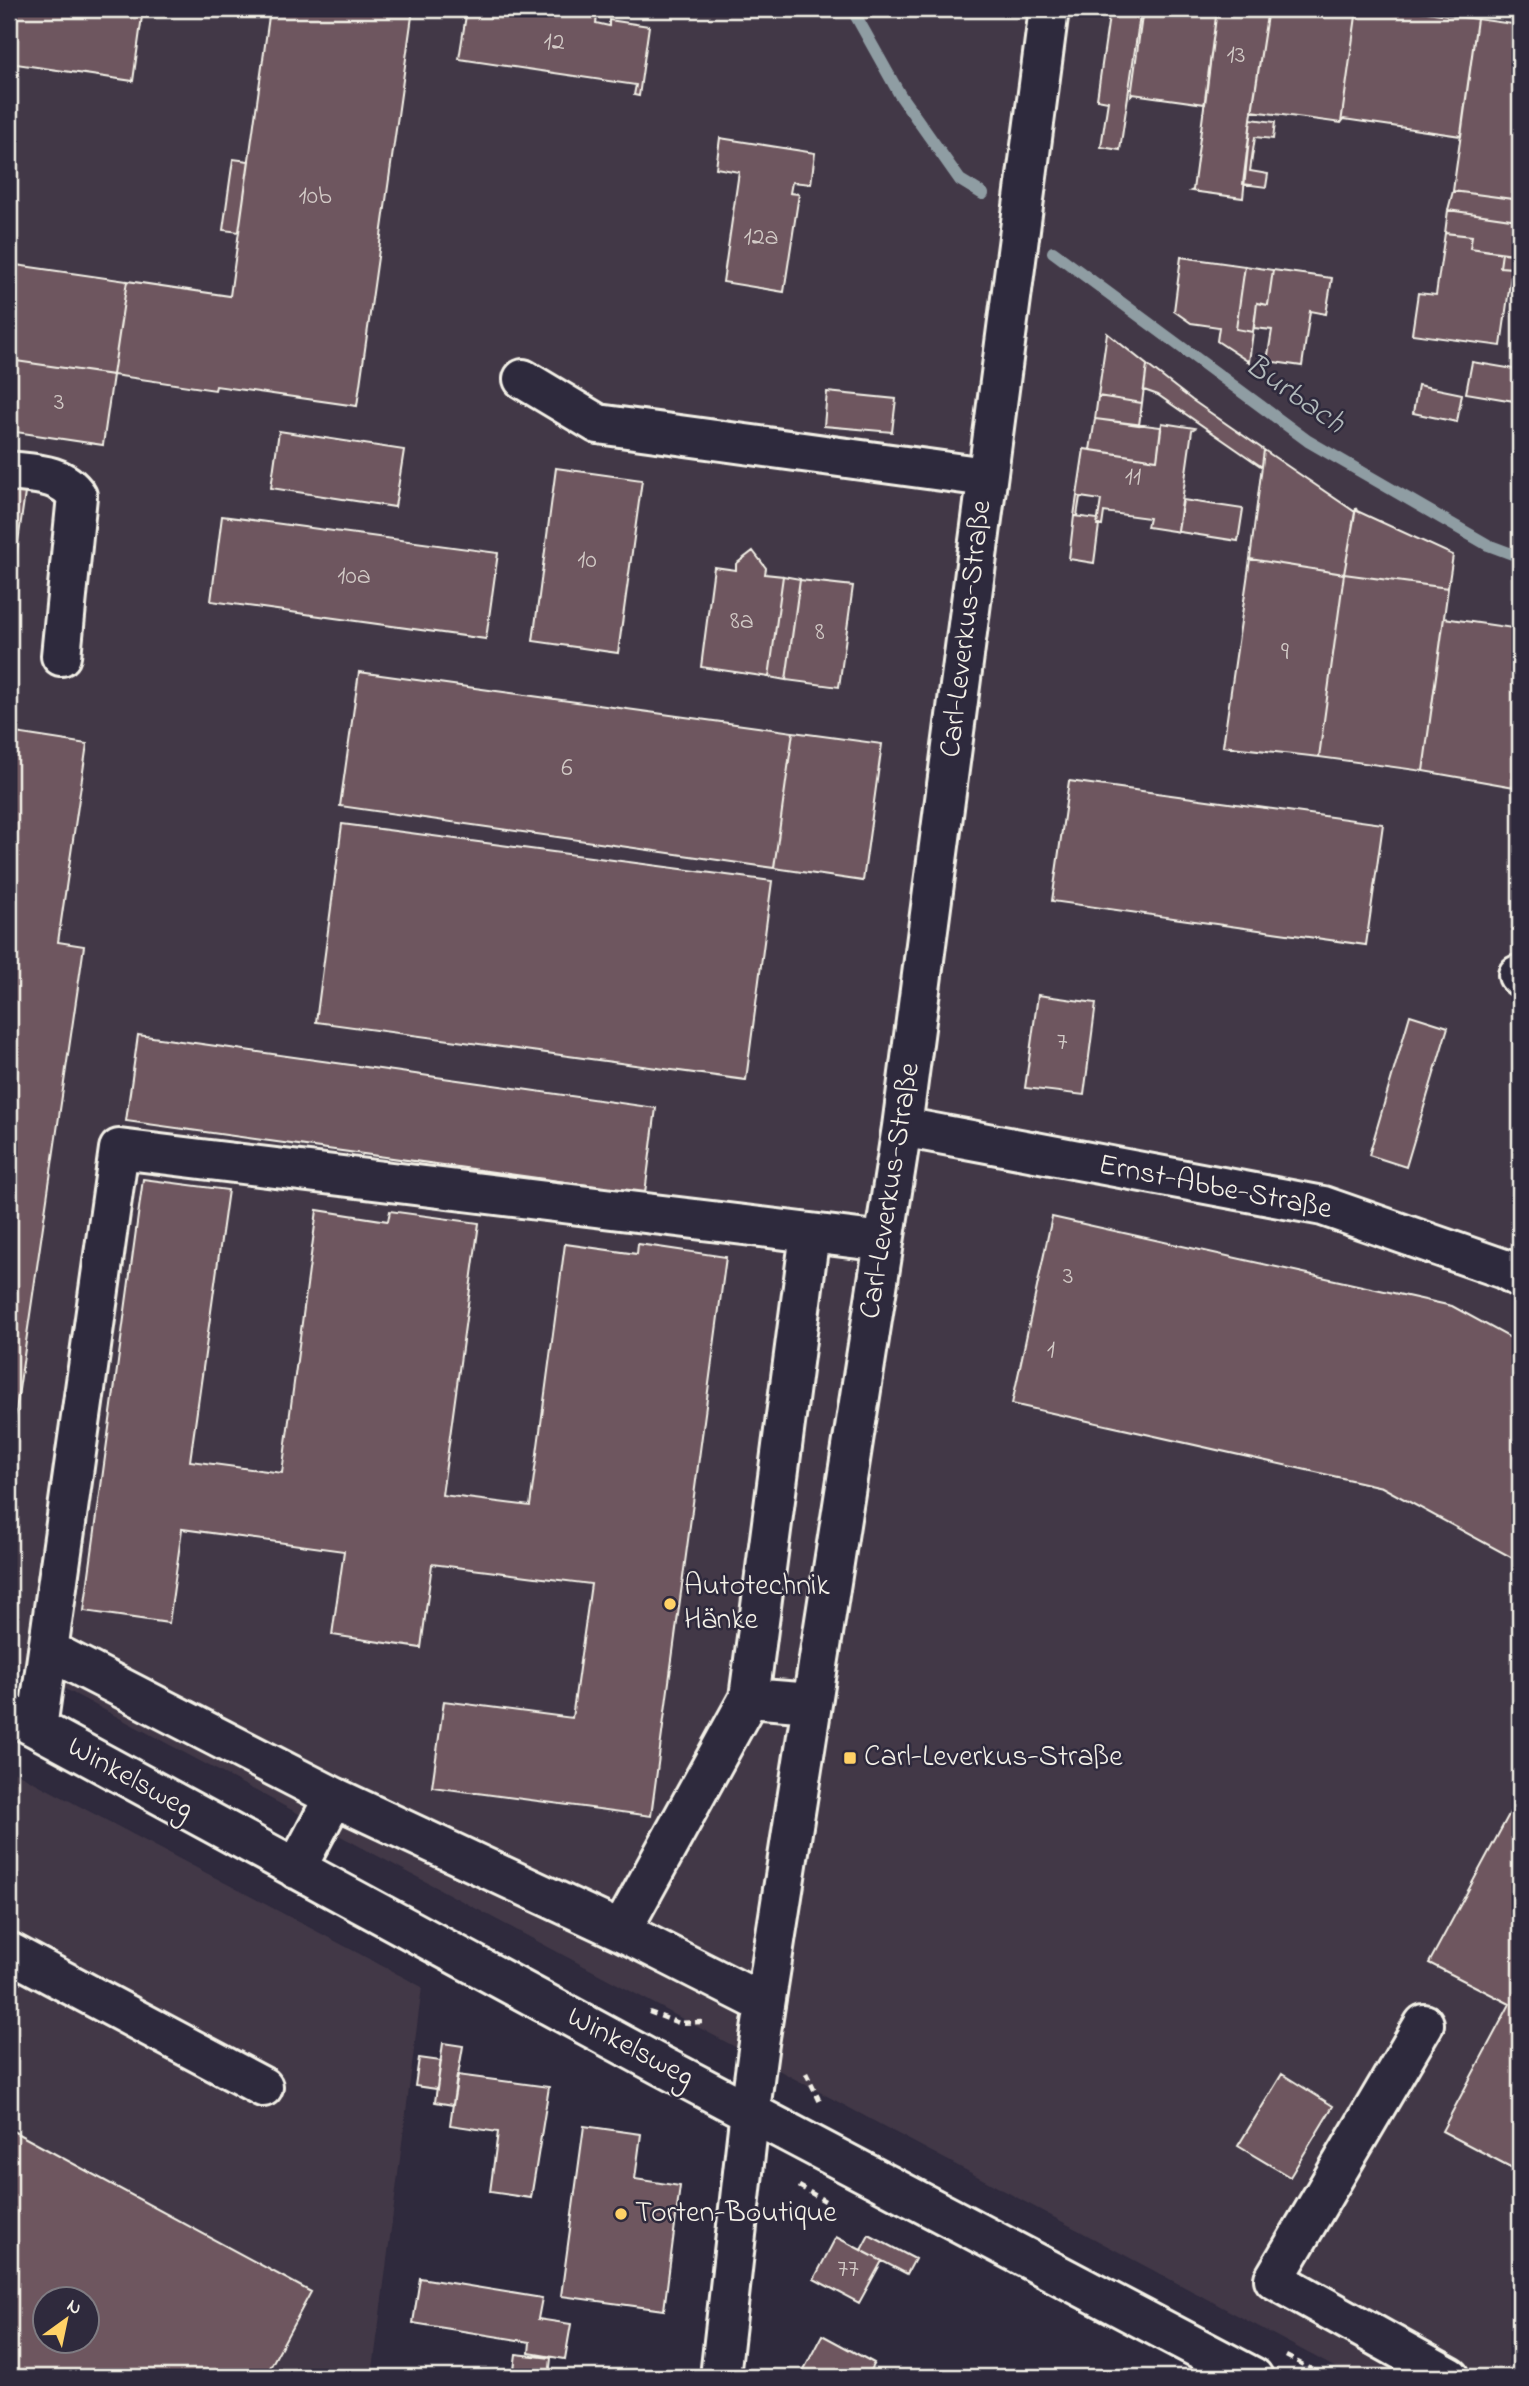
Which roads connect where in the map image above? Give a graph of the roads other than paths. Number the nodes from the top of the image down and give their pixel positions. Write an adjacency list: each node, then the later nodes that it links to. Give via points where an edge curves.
1 (1049, 9): 4 (street, Carl-Leverkus-Straße)
2 (523, 379): 4 (street, Carl-Leverkus-Straße, via 597,424)
3 (9, 471): 5 (street, via 57,478 77,496)
4 (986, 477): 6 (street, Carl-Leverkus-Straße)
5 (61, 656)
6 (902, 1127): 8 (street, Carl-Leverkus-Straße); 9 (street, Ernst-Abbe-Straße, via 1324,1206)
7 (810, 1233): 8 (street); 10 (street, via 119,1149); 11 (street)
8 (884, 1242): 12 (street, Carl-Leverkus-Straße)
9 (1520, 1278)
10 (48, 1650): 13 (street); 14 (street)
11 (749, 1698): 12 (street); 16 (street)
12 (812, 1703): 18 (street, Carl-Leverkus-Straße)
13 (23, 1721): 15 (street, Winkelsweg)
14 (334, 1797): 15 (street); 16 (street)
15 (296, 1869): 21 (street, Winkelsweg)
16 (621, 1931): 18 (street)
17 (9, 1952): 20 (street)
18 (765, 2004): 21 (street, Carl-Leverkus-Straße)
19 (1424, 2024): 24 (street, via 1274,2279)
20 (263, 2087)
21 (750, 2110): 22 (street, Carl-Leverkus-Straße); 23 (street, Winkelsweg)
22 (720, 2377)
23 (1253, 2377)
24 (1450, 2377)

